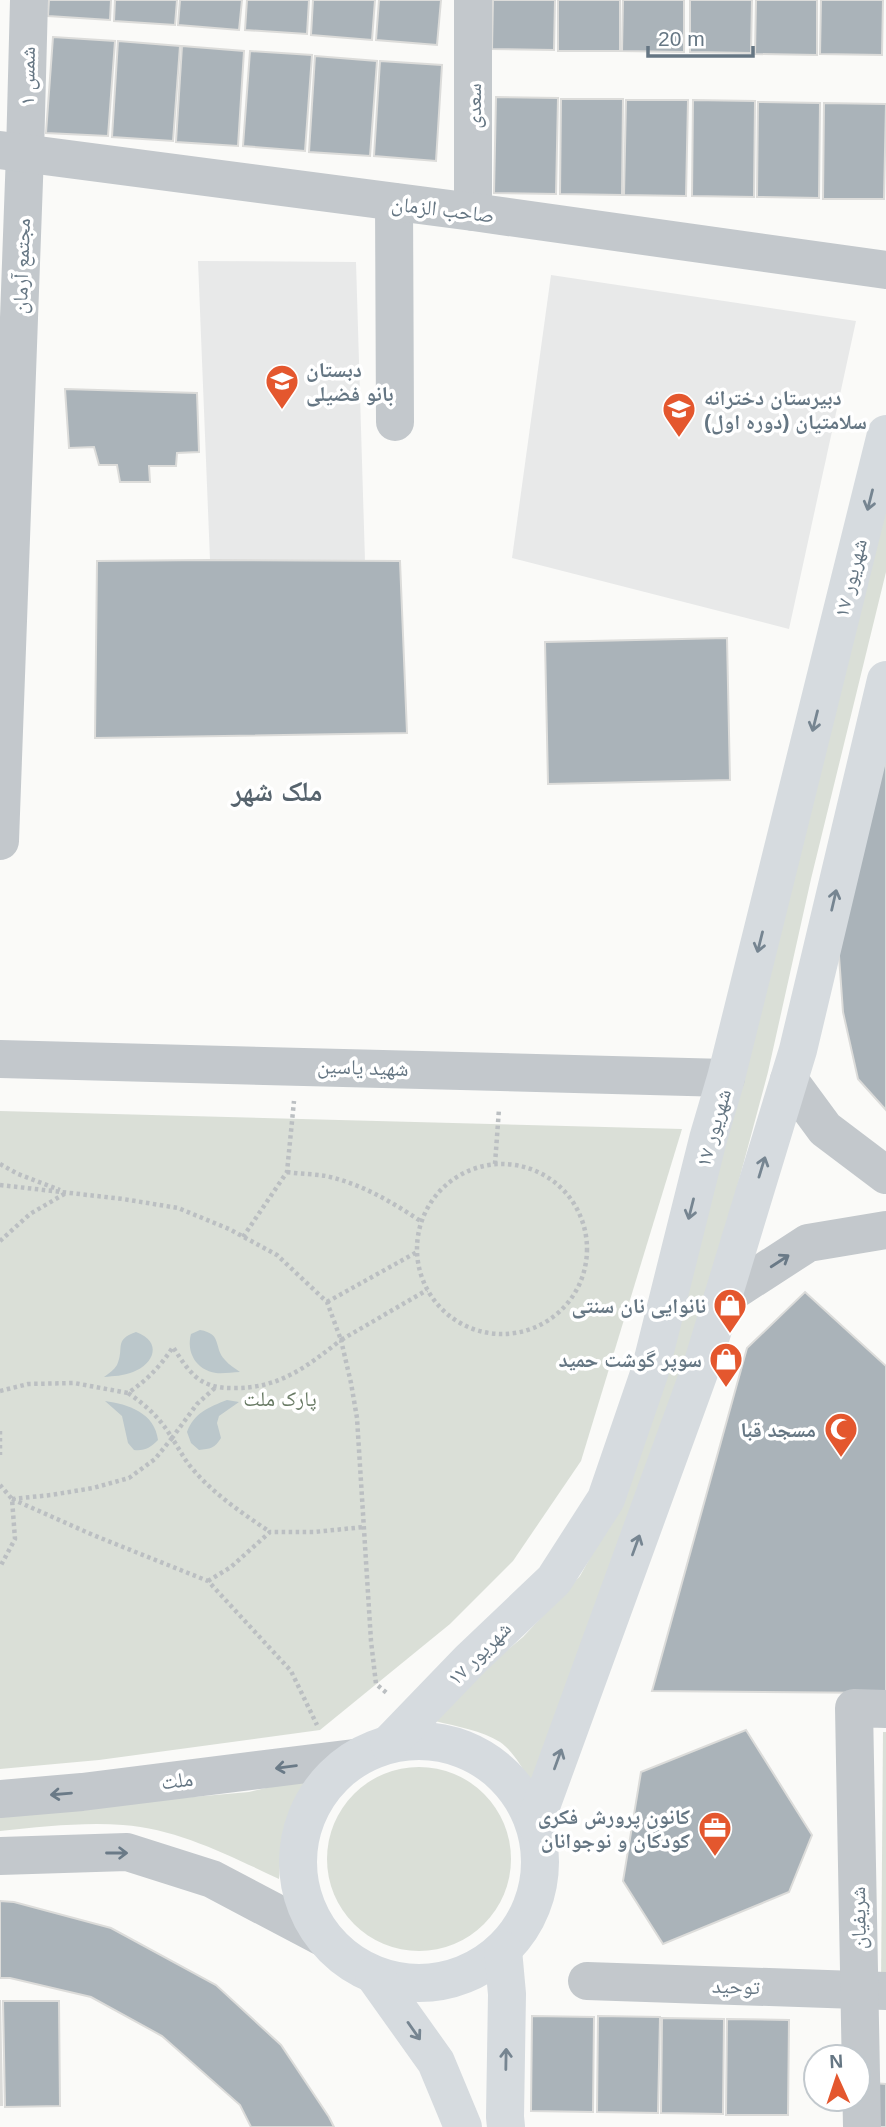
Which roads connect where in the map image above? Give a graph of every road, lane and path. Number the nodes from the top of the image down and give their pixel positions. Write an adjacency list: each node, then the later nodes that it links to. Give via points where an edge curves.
1 (29, 0): 3 (street, شمس ۱)
2 (473, 0): 5 (street, سعدی)
3 (13, 151): 4 (street, صاحب الزمان); 10 (street, مجتمع آرمان)
4 (394, 202): 5 (street, صاحب الزمان); 7 (street)
5 (473, 212): 6 (street, صاحب الزمان)
6 (886, 270)
7 (395, 422)
8 (886, 434): 14 (main road, ۱۷ شهریور, one-way to 14)
9 (886, 680): 15 (main road, one-way to 9)
10 (0, 841)
11 (0, 1059): 12 (street, شهید یاسین)
12 (298, 1065): 13 (street, شهید یاسین); 18 (path)
13 (502, 1073): 14 (street, شهید یاسین); 17 (path)
14 (726, 1078): 46 (main road, ۱۷ شهریور, one-way to 46, via 650,1371 606,1499 554,1580)
15 (789, 1080): 19 (street, via 825,1129); 28 (main road, one-way to 15)
16 (0, 1164): 21 (path)
17 (495, 1164): 22 (path, via 468,1170 444,1186 426,1208); 27 (path, via 524,1166 550,1177 570,1196 584,1221 589,1249 584,1277 570,1302 549,1321 524,1332 495,1335 468,1327 444,1312)
18 (287, 1172): 22 (path, via 327,1177 366,1189); 24 (path)
19 (886, 1175)
20 (0, 1185): 21 (path)
21 (67, 1192): 24 (path, via 178,1208); 25 (path, via 30,1214)
22 (422, 1222): 26 (path)
23 (886, 1230): 28 (street, one-way to 23, via 808,1243)
24 (243, 1237): 29 (path, via 277,1255)
25 (0, 1241)
26 (417, 1252): 27 (path); 29 (path)
27 (427, 1290): 30 (path)
28 (723, 1298): 49 (main road, one-way to 28)
29 (327, 1302): 30 (path)
30 (341, 1340): 31 (path, via 282,1380 249,1388); 39 (path, via 357,1418)
31 (216, 1387): 33 (path, via 198,1379 173,1347 161,1365); 35 (path)
32 (0, 1391): 33 (path, via 28,1384 74,1383)
33 (128, 1393): 35 (path, via 149,1407)
34 (0, 1432): 36 (path)
35 (172, 1438): 38 (path, via 130,1478 83,1490); 40 (path, via 206,1483)
36 (0, 1455)
37 (0, 1485): 38 (path)
38 (12, 1499): 41 (path, via 15,1539); 42 (path)
39 (364, 1527): 40 (path); 43 (path)
40 (270, 1532): 42 (path)
41 (0, 1567)
42 (208, 1581): 45 (path, via 291,1671)
43 (376, 1685)
44 (870, 1709): 55 (street, شریفیان)
45 (320, 1730)
46 (389, 1744): 47 (main road); 49 (main road, via 425,1740 461,1747 492,1765 518,1790)
47 (354, 1758): 48 (street, ملت, one-way to 48); 51 (main road, via 321,1790 298,1842 298,1876 306,1909)
48 (0, 1800)
49 (534, 1823): 52 (main road, via 541,1856 538,1891 524,1923)
50 (0, 1856): 51 (street, one-way to 51, via 127,1852 212,1879)
51 (324, 1938): 53 (main road, via 346,1960)
52 (503, 1950): 53 (main road, via 474,1970 442,1981 408,1983); 57 (main road, one-way to 52)
53 (374, 1975): 56 (main road, one-way to 56, via 436,2062)
54 (587, 1981): 55 (street, توحید)
55 (872, 1990): 58 (street, شریفیان)
56 (463, 2127)
57 (506, 2127)
58 (862, 2127)

